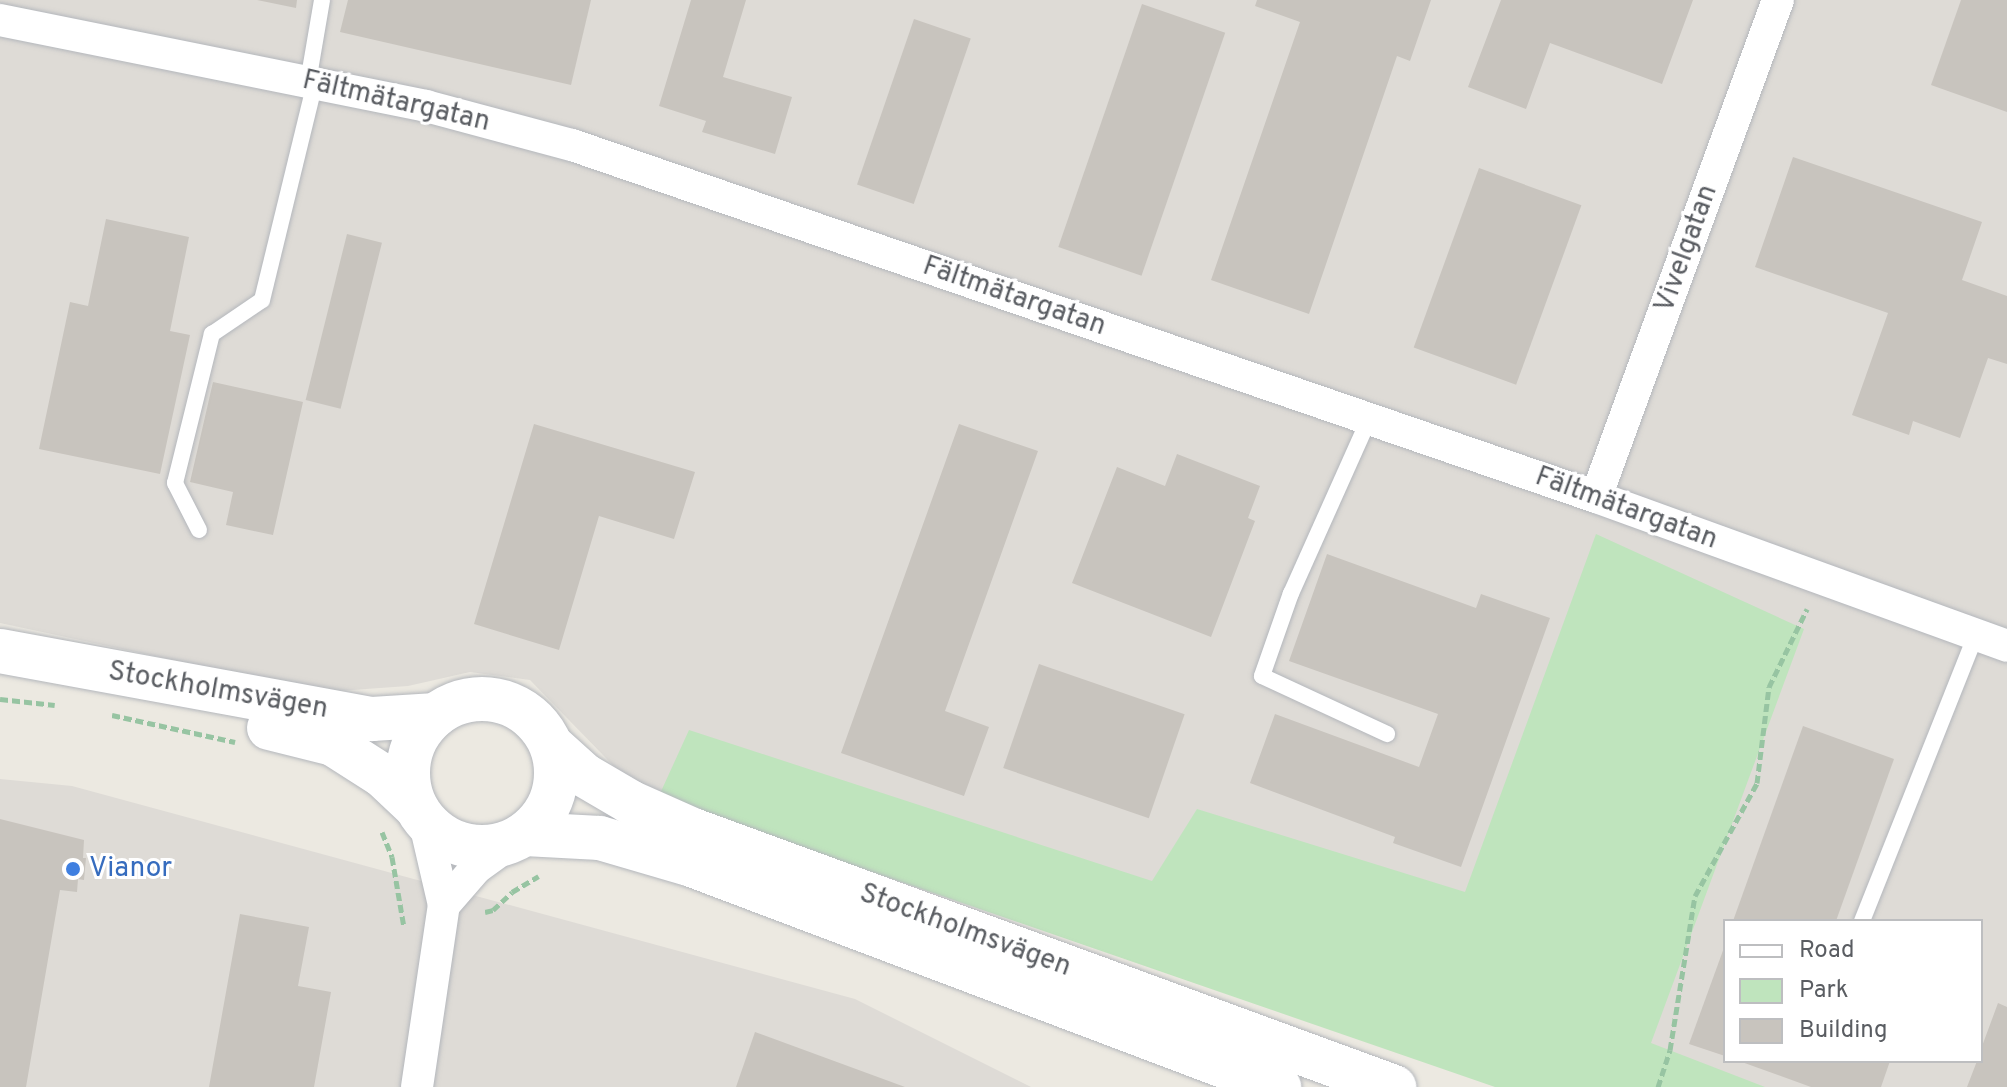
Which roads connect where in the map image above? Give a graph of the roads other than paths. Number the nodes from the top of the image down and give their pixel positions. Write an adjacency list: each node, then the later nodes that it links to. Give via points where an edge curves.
1 (322, 0): 4 (lane)
2 (1778, 0): 6 (street, Vivelgatan)
3 (0, 20): 4 (street, Fältmätargatan)
4 (312, 82): 5 (street, Fältmätargatan, via 572,145); 7 (lane, via 262,300 212,334 175,483)
5 (1369, 419): 6 (street, Fältmätargatan); 13 (lane, via 1291,593 1262,676)
6 (1596, 497): 8 (street, Fältmätargatan)
7 (199, 530)
8 (1976, 635): 9 (street, Fältmätargatan); 18 (lane)
9 (2007, 646)
10 (0, 651): 12 (main road, Stockholmsvägen, via 372,719)
11 (0, 683): 15 (main road, Stockholmsvägen, via 176,710 333,744 383,776)
12 (436, 715): 14 (main road, via 462,703 492,700 535,721); 15 (main road, via 411,751)
13 (1387, 734)
14 (552, 746): 16 (main road, via 556,764 551,801 536,826); 21 (main road, Stockholmsvägen, via 584,775 693,830)
15 (406, 817): 16 (main road, via 468,847); 17 (street)
16 (518, 838): 17 (street, via 476,868); 20 (main road, Stockholmsvägen, via 600,838 689,864)
17 (444, 905): 19 (street)
18 (1863, 919)
19 (417, 1087)
20 (1279, 1087)
21 (1394, 1087)

